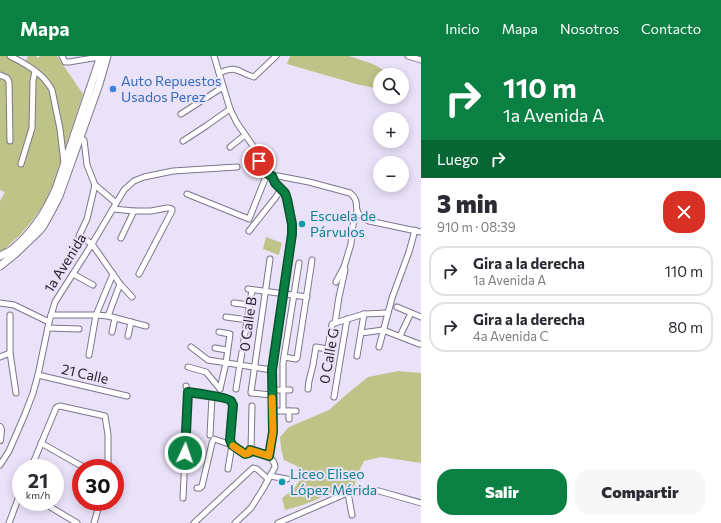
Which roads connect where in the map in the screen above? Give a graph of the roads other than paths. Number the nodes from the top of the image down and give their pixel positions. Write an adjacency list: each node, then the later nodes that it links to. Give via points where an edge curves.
1 (10, 56): 8 (street)
2 (62, 56): 6 (street, via 65,62)
3 (214, 56): 9 (street)
4 (276, 56): 9 (street, via 254,78 233,69)
5 (408, 56): 7 (street)
6 (103, 57): 16 (highway, via 99,84); 18 (highway)
7 (421, 60)
8 (35, 71): 15 (street, via 44,78 52,90); 22 (street, via 32,81 32,128)
9 (219, 73): 11 (street)
10 (0, 75): 17 (street, via 9,82)
11 (223, 87): 12 (street); 13 (street)
12 (230, 109): 14 (street); 19 (street)
13 (181, 114)
14 (246, 136): 20 (street); 24 (street)
15 (61, 137): 18 (street); 21 (street)
16 (79, 138): 26 (street, via 84,140 87,165); 33 (highway, via 59,196)
17 (10, 141)
18 (72, 141): 21 (highway)
19 (183, 141)
20 (230, 147)
21 (64, 163): 39 (highway, via 56,189 38,223)
22 (21, 164)
23 (237, 167): 29 (street, 1a Avenida, via 173,171 144,177 134,181 124,190)
24 (266, 173): 25 (street); 28 (street, via 249,219)
25 (272, 176): 27 (street); 32 (street, via 309,182 350,193 356,201)
26 (95, 185): 29 (street); 38 (street, via 87,219 79,236)
27 (281, 189): 35 (street); 55 (street, via 287,199 292,230)
28 (187, 194)
29 (116, 203): 30 (street, 1a Avenida)
30 (113, 209): 31 (street); 38 (street, 1a Avenida)
31 (134, 211): 37 (street); 50 (street, via 167,208 171,208 172,211)
32 (356, 211): 34 (street, via 369,221); 46 (street, via 351,244)
33 (39, 230): 45 (highway); 47 (highway, via 24,251)
34 (415, 230): 36 (street); 63 (street)
35 (249, 231)
36 (421, 232)
37 (121, 238)
38 (92, 244): 48 (street, 1a Avenida); 49 (street)
39 (12, 250): 40 (highway); 43 (highway)
40 (2, 254)
41 (270, 259): 54 (street, 0 Calle B)
42 (312, 260): 57 (street)
43 (0, 261)
44 (299, 263): 56 (street)
45 (0, 266)
46 (344, 267): 51 (street); 76 (street)
47 (0, 271)
48 (73, 274): 53 (street); 67 (street, 1a Avenida, via 55,302)
49 (113, 274): 52 (street); 68 (street)
50 (139, 274)
51 (336, 282)
52 (120, 284): 58 (street); 69 (street)
53 (93, 285)
54 (265, 292): 55 (street); 61 (street, via 250,289); 100 (street, 0 Calle B)
55 (283, 294): 56 (street); 91 (street)
56 (294, 296): 57 (street); 93 (street)
57 (307, 297): 93 (street, via 298,358)
58 (132, 298)
59 (0, 303): 77 (street, via 14,305)
60 (234, 303): 61 (street)
61 (250, 305): 74 (street)
62 (397, 307): 64 (street)
63 (388, 313): 65 (street); 80 (street)
64 (412, 313): 71 (street); 85 (street)
65 (364, 314): 73 (street); 83 (street)
66 (10, 315): 92 (street)
67 (51, 315): 68 (street); 77 (street, 1a Avenida)
68 (96, 315): 69 (street); 94 (street)
69 (108, 316): 72 (street)
70 (226, 317): 74 (street)
71 (421, 317)
72 (115, 318): 75 (street); 81 (street)
73 (347, 319): 76 (street); 113 (street, 0 Calle G)
74 (248, 320): 98 (street)
75 (131, 322): 78 (street); 84 (street)
76 (334, 324): 105 (street, via 328,348 316,347)
77 (49, 325): 79 (street); 102 (street, 1a Avenida)
78 (146, 326)
79 (79, 329)
80 (383, 330): 83 (street); 85 (street); 88 (street)
81 (112, 332)
82 (219, 332): 90 (street, via 230,334)
83 (361, 333): 95 (street)
84 (128, 336)
85 (400, 336): 86 (street)
86 (421, 344)
87 (191, 347): 97 (street, via 208,360)
88 (379, 347)
89 (215, 348): 90 (street)
90 (227, 350): 97 (street)
91 (274, 350): 93 (street); 101 (street)
92 (10, 353): 96 (street); 108 (street)
93 (284, 354): 106 (street)
94 (89, 355)
95 (357, 356)
96 (0, 357)
97 (226, 363): 98 (street); 99 (street, via 220,389 206,372)
98 (241, 365): 100 (street); 104 (street)
99 (188, 367)
100 (254, 367): 101 (street); 110 (street, 0 Calle B, via 251,392)
101 (272, 370): 110 (street)
102 (38, 375): 111 (street, 21 Calle); 130 (street, 1a Avenida, via 25,414)
103 (186, 386): 109 (street)
104 (236, 389)
105 (308, 389)
106 (282, 390): 107 (street); 110 (street); 115 (street)
107 (290, 390)
108 (16, 392)
109 (188, 392): 112 (street); 136 (street)
110 (272, 392): 116 (street)
111 (128, 396)
112 (212, 396): 121 (street); 124 (street, via 232,402)
113 (334, 397)
114 (252, 406): 125 (street)
115 (283, 410): 116 (street); 117 (street)
116 (272, 411): 126 (street, via 273,432)
117 (289, 411): 118 (street); 119 (street)
118 (296, 411)
119 (289, 419)
120 (0, 427): 122 (main road)
121 (210, 435)
122 (0, 440)
123 (41, 443): 127 (street); 128 (street, via 57,407 103,415 106,416); 129 (street)
124 (232, 445): 125 (street, via 245,454); 131 (street); 134 (street, via 214,439 202,486)
125 (250, 450): 126 (street)
126 (269, 456): 132 (street, via 275,463)
127 (35, 459)
128 (108, 459)
129 (72, 461)
130 (0, 465)
131 (228, 469)
132 (269, 478): 133 (street); 146 (street, via 253,468); 147 (street, via 251,508)
133 (287, 479)
134 (197, 488)
135 (346, 494): 137 (street, via 379,491); 141 (street); 142 (street)
136 (183, 498)
137 (421, 503)
138 (14, 511): 143 (street)
139 (57, 511): 144 (street)
140 (97, 511): 145 (street)
141 (352, 515)
142 (280, 522)
143 (9, 523)
144 (77, 523)
145 (94, 523)
146 (194, 523)
147 (235, 523)

